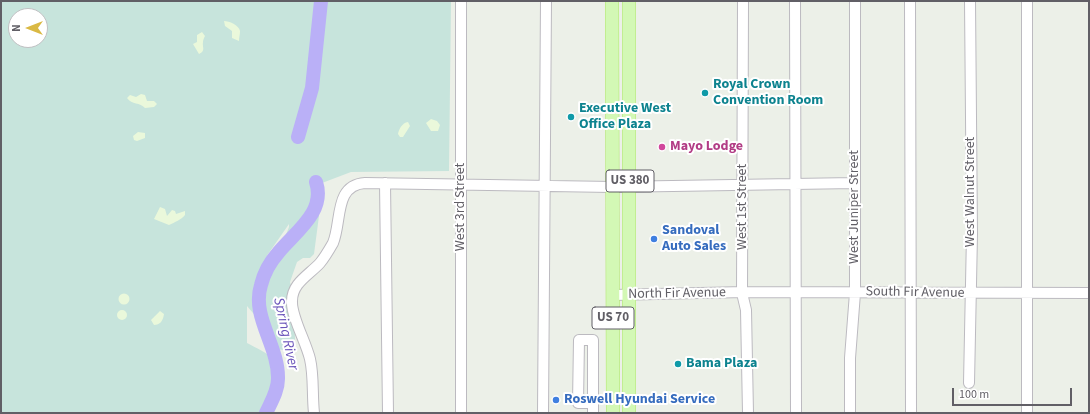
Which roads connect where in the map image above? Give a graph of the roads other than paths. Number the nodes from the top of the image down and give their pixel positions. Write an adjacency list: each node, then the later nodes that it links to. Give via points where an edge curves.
1 (461, 1): 13 (street, West 3rd Street)
2 (546, 1): 16 (street)
3 (612, 1): 17 (main road, US 70)
4 (629, 1): 18 (main road, US 380)
5 (743, 1): 14 (street, West 1st Street)
6 (795, 1): 15 (street)
7 (855, 1): 12 (street, West Juniper Street)
8 (910, 1): 22 (street)
9 (970, 1): 24 (street, West Walnut Street)
10 (1027, 1): 25 (street)
11 (386, 183): 13 (street); 30 (street, via 359,183 347,190 330,248 321,262 298,284 292,296 293,310 310,358); 31 (street)
12 (854, 183): 15 (street); 21 (street, West Juniper Street)
13 (461, 184): 16 (street); 32 (street, West 3rd Street)
14 (743, 184): 15 (street); 18 (street); 19 (street, West 1st Street)
15 (795, 184): 20 (street)
16 (544, 186): 17 (street); 33 (street)
17 (612, 187): 18 (street); 26 (main road, US 70)
18 (630, 187): 27 (main road, US 380)
19 (742, 293): 20 (street, South Fir Avenue); 27 (street, North Fir Avenue); 36 (street, West 1st Street, via 746,310)
20 (795, 293): 21 (street, South Fir Avenue); 37 (street)
21 (855, 293): 22 (street, South Fir Avenue); 38 (street, West Juniper Street, via 850,358)
22 (910, 293): 24 (street, South Fir Avenue); 39 (street)
23 (1089, 293): 25 (street, South Fir Avenue)
24 (970, 294): 25 (street, South Fir Avenue); 28 (street, West Walnut Street)
25 (1028, 294): 40 (street)
26 (613, 295): 27 (street, North Fir Avenue); 34 (main road, US 70)
27 (630, 295): 35 (main road, US 380)
28 (969, 383)
29 (593, 408): 29 (street, via 593,340 579,340 578,403)
30 (314, 413)
31 (388, 413)
32 (461, 413)
33 (542, 413)
34 (613, 413)
35 (629, 413)
36 (748, 413)
37 (796, 413)
38 (850, 413)
39 (911, 413)
40 (1027, 413)

